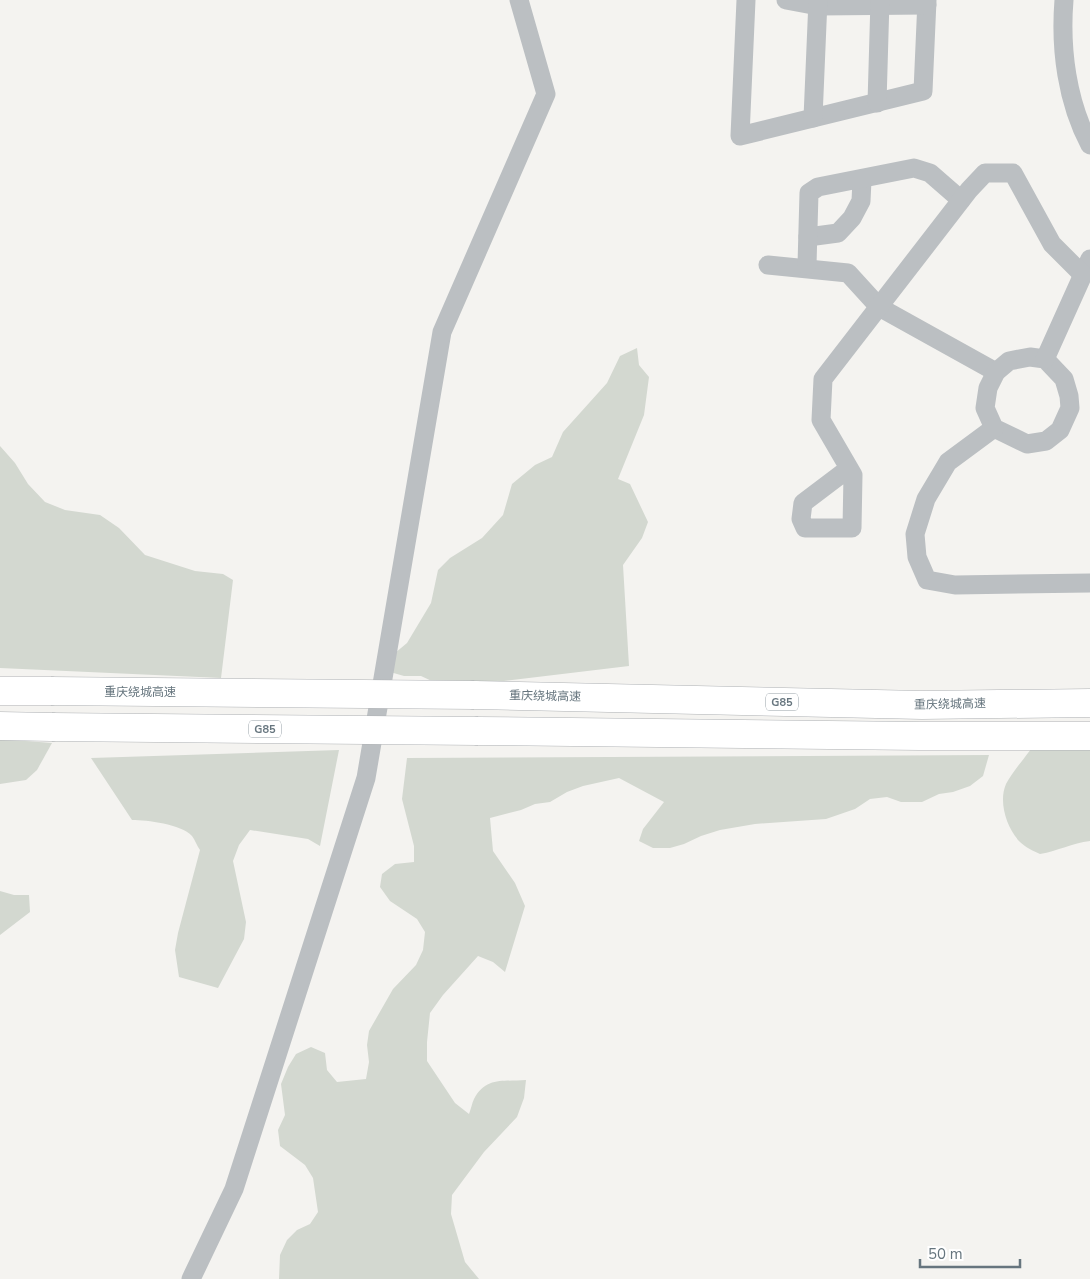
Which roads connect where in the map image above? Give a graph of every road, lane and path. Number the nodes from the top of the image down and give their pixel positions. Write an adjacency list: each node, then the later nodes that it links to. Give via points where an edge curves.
1 (519, 0): 27 (street, via 546,94 442,332 366,778 234,1189)
2 (746, 0): 9 (street, via 740,136)
3 (786, 0): 6 (street)
4 (880, 0): 8 (street)
5 (1064, 0): 10 (street, via 1067,73 1080,127)
6 (818, 3): 7 (street); 9 (street)
7 (927, 3): 8 (street, via 923,91)
8 (877, 103): 9 (street)
9 (813, 118)
10 (1090, 145)
11 (862, 180): 13 (street, via 861,201 852,218 838,233)
12 (962, 200): 13 (street, via 930,173 914,168 818,186 809,193); 16 (street, via 985,173 1013,173 1052,244); 17 (street)
13 (808, 237): 15 (street)
14 (768, 265): 17 (street, via 848,273)
15 (807, 265)
16 (1087, 267): 18 (street)
17 (879, 307): 19 (street); 21 (street, via 824,379 820,420)
18 (1045, 359): 19 (street, via 1030,357 1009,361); 20 (street, via 1064,379 1069,396 1070,408 1060,430 1046,441 1027,444)
19 (996, 372): 20 (street, via 988,388 985,408)
20 (994, 428): 22 (street, via 948,462 926,499 915,534 917,557 927,580 956,585)
21 (848, 470)
22 (1090, 583)
23 (0, 691): 24 (highway, 重庆绕城高速 / G85, bridge, via 474,694 922,705)
24 (1090, 703)
25 (0, 726): 26 (highway, G85, bridge)
26 (1090, 736)
27 (192, 1279)

